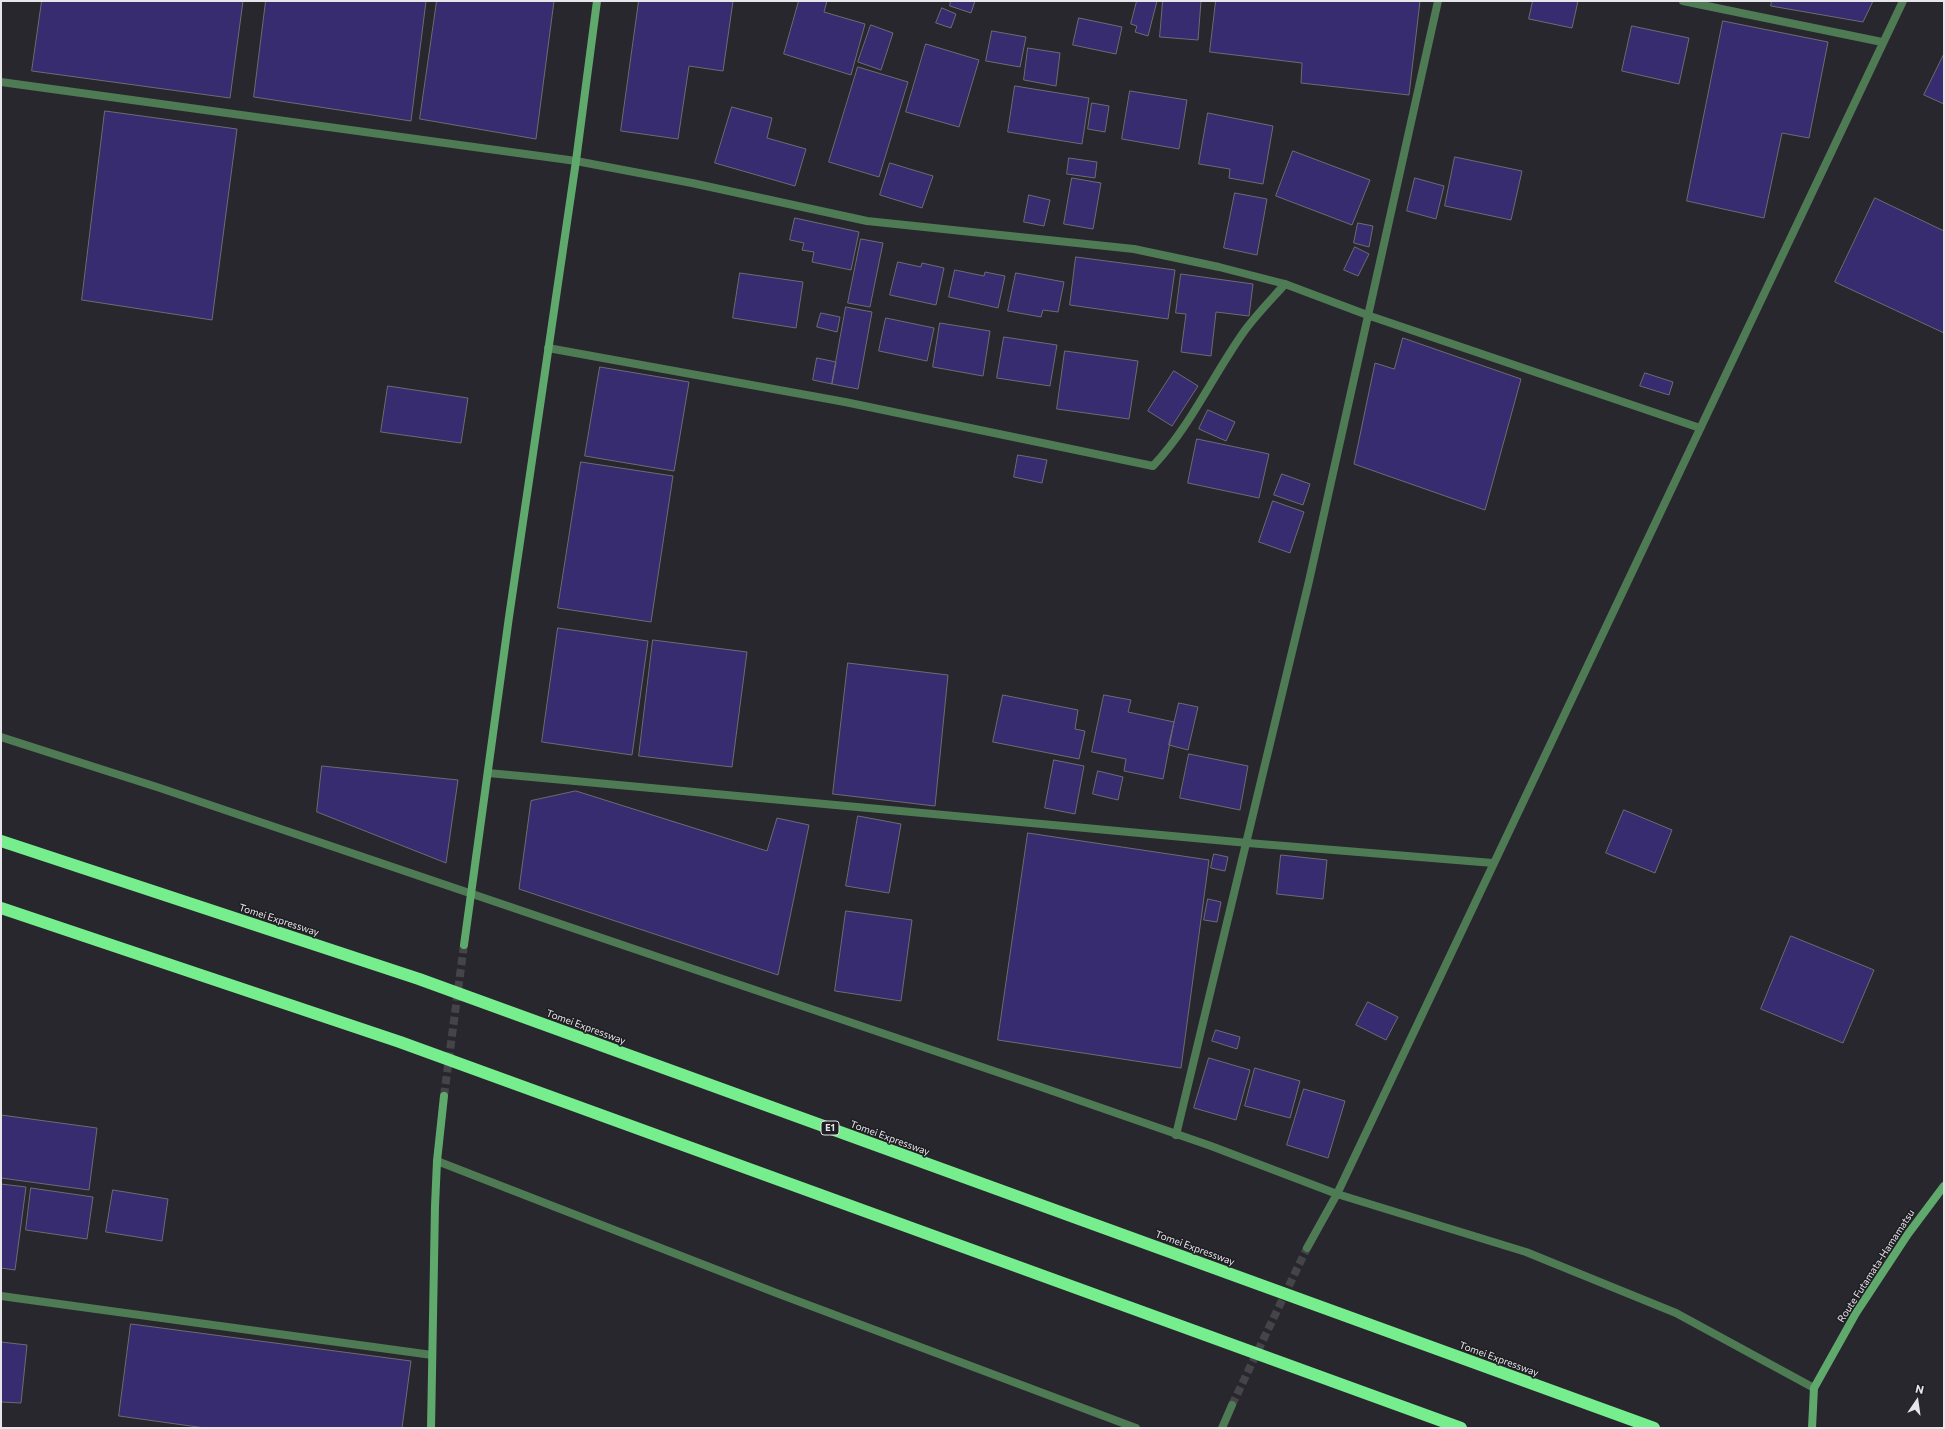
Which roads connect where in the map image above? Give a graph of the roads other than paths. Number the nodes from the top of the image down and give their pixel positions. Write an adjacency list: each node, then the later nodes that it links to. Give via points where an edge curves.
1 (597, 1): 7 (street)
2 (1438, 1): 9 (street)
3 (1683, 1): 5 (street)
4 (1903, 1): 5 (street)
5 (1882, 42): 11 (street)
6 (1, 82): 7 (street)
7 (576, 161): 8 (street, via 867,221 1134,249); 10 (street)
8 (1285, 284): 9 (street); 10 (street, via 1244,332 1186,425 1153,466 845,402)
9 (1370, 316): 11 (street); 15 (street)
10 (548, 348): 13 (street)
11 (1700, 428): 16 (street)
12 (1, 737): 17 (street)
13 (488, 773): 15 (street); 17 (street)
14 (1, 841): 34 (highway, Tomei Expressway / E1, via 420,979)
15 (1248, 843): 16 (street); 21 (street)
16 (1493, 863): 24 (street)
17 (471, 893): 19 (street); 21 (street)
18 (1, 908): 33 (highway, via 400,1042)
19 (464, 945)
20 (444, 1096): 22 (street)
21 (1176, 1135): 24 (street)
22 (437, 1161): 27 (street); 31 (street)
23 (1944, 1186): 28 (street, Route Futamata-Hamamatsu, via 1908,1234 1856,1313)
24 (1337, 1194): 25 (street); 28 (street, via 1526,1252 1676,1313)
25 (1307, 1248)
26 (1, 1296): 27 (street)
27 (432, 1355): 30 (street)
28 (1814, 1388): 35 (street, Route Futamata-Hamamatsu)
29 (1232, 1405): 32 (street)
30 (431, 1428)
31 (1136, 1428)
32 (1222, 1428)
33 (1461, 1428)
34 (1654, 1428)
35 (1812, 1428)

